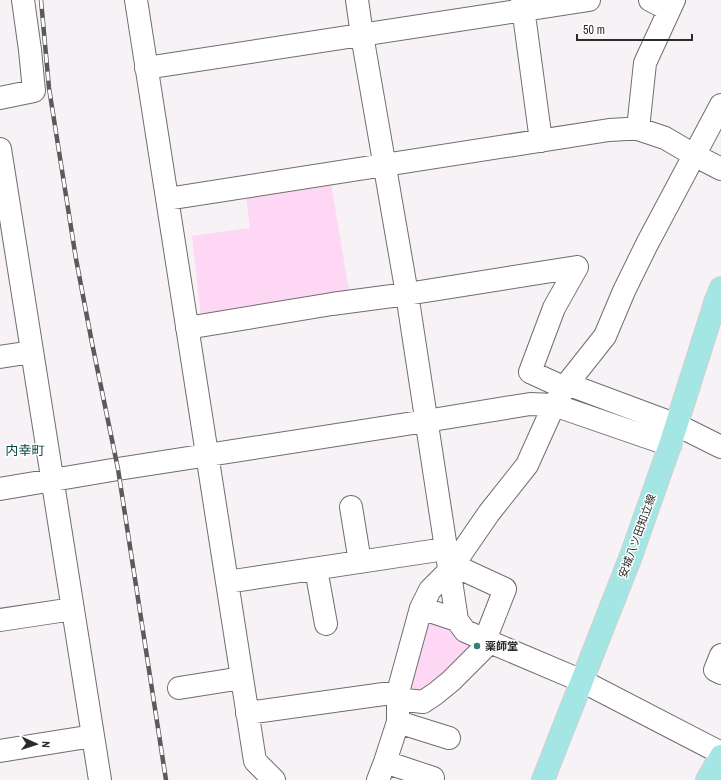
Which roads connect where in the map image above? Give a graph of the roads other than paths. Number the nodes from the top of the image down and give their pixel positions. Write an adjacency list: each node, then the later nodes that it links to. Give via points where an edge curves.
1 (23, 0): 9 (street, via 34,91)
2 (136, 0): 8 (street)
3 (357, 0): 7 (street)
4 (590, 0): 6 (street)
5 (664, 3): 11 (street, via 645,63)
6 (523, 5): 7 (street); 12 (street)
7 (362, 35): 8 (street); 15 (street)
8 (146, 68): 17 (street)
9 (0, 98)
10 (721, 105): 14 (street)
11 (638, 130): 12 (street, via 609,130); 14 (street, via 665,138)
12 (541, 141): 15 (street)
13 (0, 149): 18 (street)
14 (694, 155): 16 (street); 24 (street, via 647,244 605,336)
15 (385, 166): 17 (street); 20 (street)
16 (721, 169)
17 (167, 199): 21 (street)
18 (6, 224): 22 (street)
19 (721, 288): 26 (main road, 安城八ツ田知立線)
20 (407, 294): 21 (street); 24 (street, via 576,267 554,308 530,372); 25 (street)
21 (187, 328): 28 (street)
22 (32, 352): 23 (street); 29 (street)
23 (0, 357)
24 (562, 393): 25 (street, via 530,404); 26 (street); 32 (street, via 527,465)
25 (426, 421): 28 (street); 32 (street)
26 (674, 435): 27 (street); 45 (main road, 安城八ツ田知立線, via 631,556)
27 (721, 447)
28 (207, 455): 29 (street); 35 (street)
29 (53, 480): 30 (street); 37 (street)
30 (0, 489)
31 (351, 508): 33 (street)
32 (449, 561): 33 (street); 36 (street); 39 (street); 41 (street, via 505,589)
33 (360, 562): 34 (street)
34 (316, 569): 35 (street); 40 (street)
35 (227, 582): 44 (street)
36 (421, 608): 39 (street); 47 (street)
37 (73, 609): 38 (street); 50 (street)
38 (0, 620)
39 (457, 620): 41 (street, via 465,631)
40 (326, 624)
41 (488, 641): 45 (street); 47 (street, via 451,681 423,702)
42 (721, 655): 43 (street, via 715,670)
43 (721, 673)
44 (242, 678): 46 (street); 48 (street)
45 (582, 681): 53 (street); 59 (main road, 安城八ツ田知立線)
46 (179, 688)
47 (398, 695): 48 (street); 49 (street)
48 (247, 713): 58 (street, via 255,760)
49 (398, 722): 51 (street); 55 (street)
50 (93, 736): 52 (street); 57 (street)
51 (449, 738)
52 (0, 750)
53 (721, 753)
54 (721, 756): 60 (main road)
55 (381, 775): 56 (street)
56 (433, 778)
57 (100, 780)
58 (274, 780)
59 (543, 780)
60 (707, 780)

